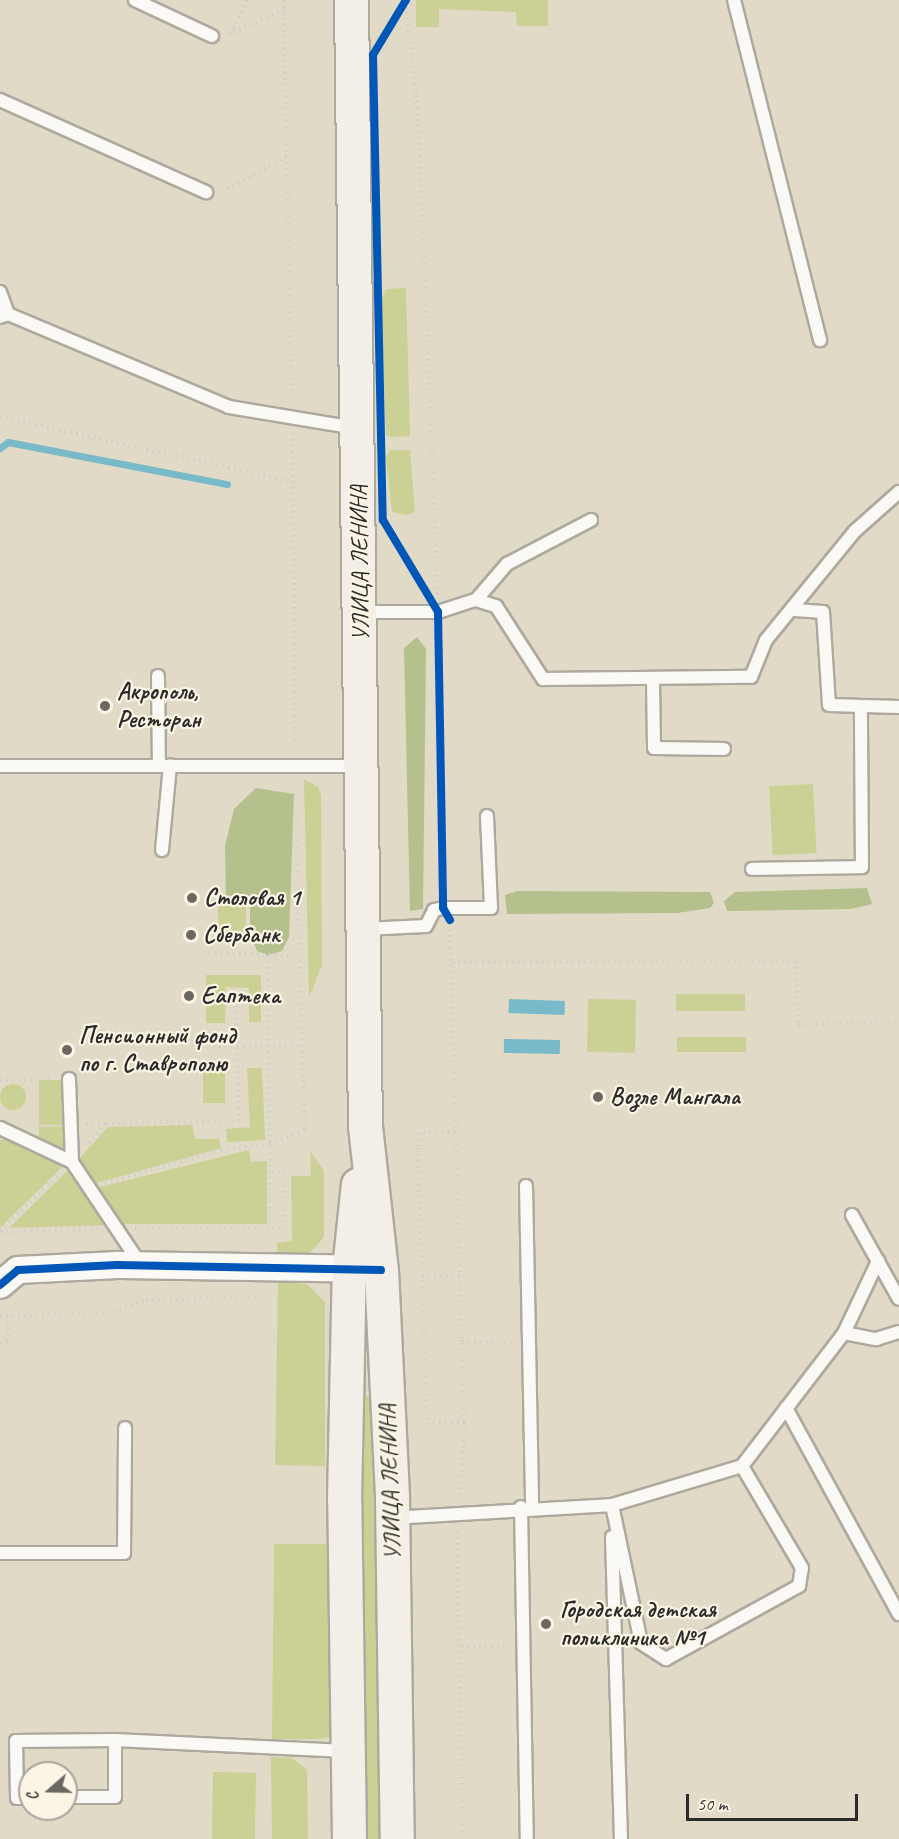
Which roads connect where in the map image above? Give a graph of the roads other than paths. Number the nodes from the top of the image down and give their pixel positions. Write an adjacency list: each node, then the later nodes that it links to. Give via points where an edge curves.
1 (135, 0): 4 (lane)
2 (351, 0): 10 (main road, УЛИЦА ЛЕНИНА)
3 (734, 0): 9 (lane)
4 (212, 36)
5 (0, 100): 6 (lane)
6 (206, 192)
7 (0, 292): 8 (lane)
8 (4, 316): 10 (lane, via 229,407 293,421)
9 (820, 340)
10 (357, 428): 15 (main road, УЛИЦА ЛЕНИНА)
11 (899, 492): 14 (lane, via 855,531)
12 (591, 520): 13 (lane, via 507,564)
13 (476, 600): 15 (lane, via 438,612); 17 (lane, via 496,606 543,679)
14 (795, 610): 17 (lane, via 766,640 751,677); 18 (lane, via 823,612 829,705)
15 (362, 612): 23 (main road, УЛИЦА ЛЕНИНА)
16 (158, 676): 21 (lane)
17 (653, 681): 20 (lane, via 654,748)
18 (861, 707): 19 (lane); 26 (lane, via 862,867)
19 (899, 707)
20 (724, 749)
21 (164, 765): 22 (lane); 23 (lane); 25 (lane)
22 (0, 766)
23 (363, 766): 27 (main road, УЛИЦА ЛЕНИНА)
24 (487, 816): 27 (lane, via 491,908 443,908 434,910 426,926)
25 (162, 850)
26 (752, 869)
27 (364, 929): 29 (main road, УЛИЦА ЛЕНИНА)
28 (69, 1079): 31 (lane)
29 (365, 1126): 36 (main road, УЛИЦА ЛЕНИНА); 37 (main road, УЛИЦА ЛЕНИНА)
30 (0, 1128): 31 (lane)
31 (72, 1162): 35 (lane)
32 (526, 1186): 46 (lane)
33 (852, 1215): 34 (lane)
34 (878, 1261): 39 (lane); 41 (lane)
35 (141, 1265): 36 (street); 38 (street, via 18,1270)
36 (348, 1269): 37 (street); 51 (main road, УЛИЦА ЛЕНИНА, via 344,1499)
37 (381, 1270): 47 (main road, УЛИЦА ЛЕНИНА)
38 (0, 1285)
39 (899, 1299)
40 (899, 1332): 41 (lane, via 876,1339)
41 (844, 1333): 42 (lane)
42 (786, 1408): 44 (lane); 49 (lane)
43 (125, 1428): 48 (lane, via 124,1553)
44 (742, 1466): 45 (lane); 45 (lane, via 802,1568 799,1586 666,1659 641,1643)
45 (612, 1505): 46 (lane); 57 (lane)
46 (526, 1507): 47 (lane); 56 (lane)
47 (392, 1518): 55 (main road, УЛИЦА ЛЕНИНА)
48 (0, 1553)
49 (899, 1614)
50 (115, 1740): 51 (lane); 52 (lane, via 115,1797); 53 (lane, via 16,1741)
51 (348, 1751): 54 (main road, УЛИЦА ЛЕНИНА)
52 (78, 1797)
53 (18, 1798)
54 (349, 1839)
55 (397, 1839)
56 (527, 1839)
57 (621, 1839)

